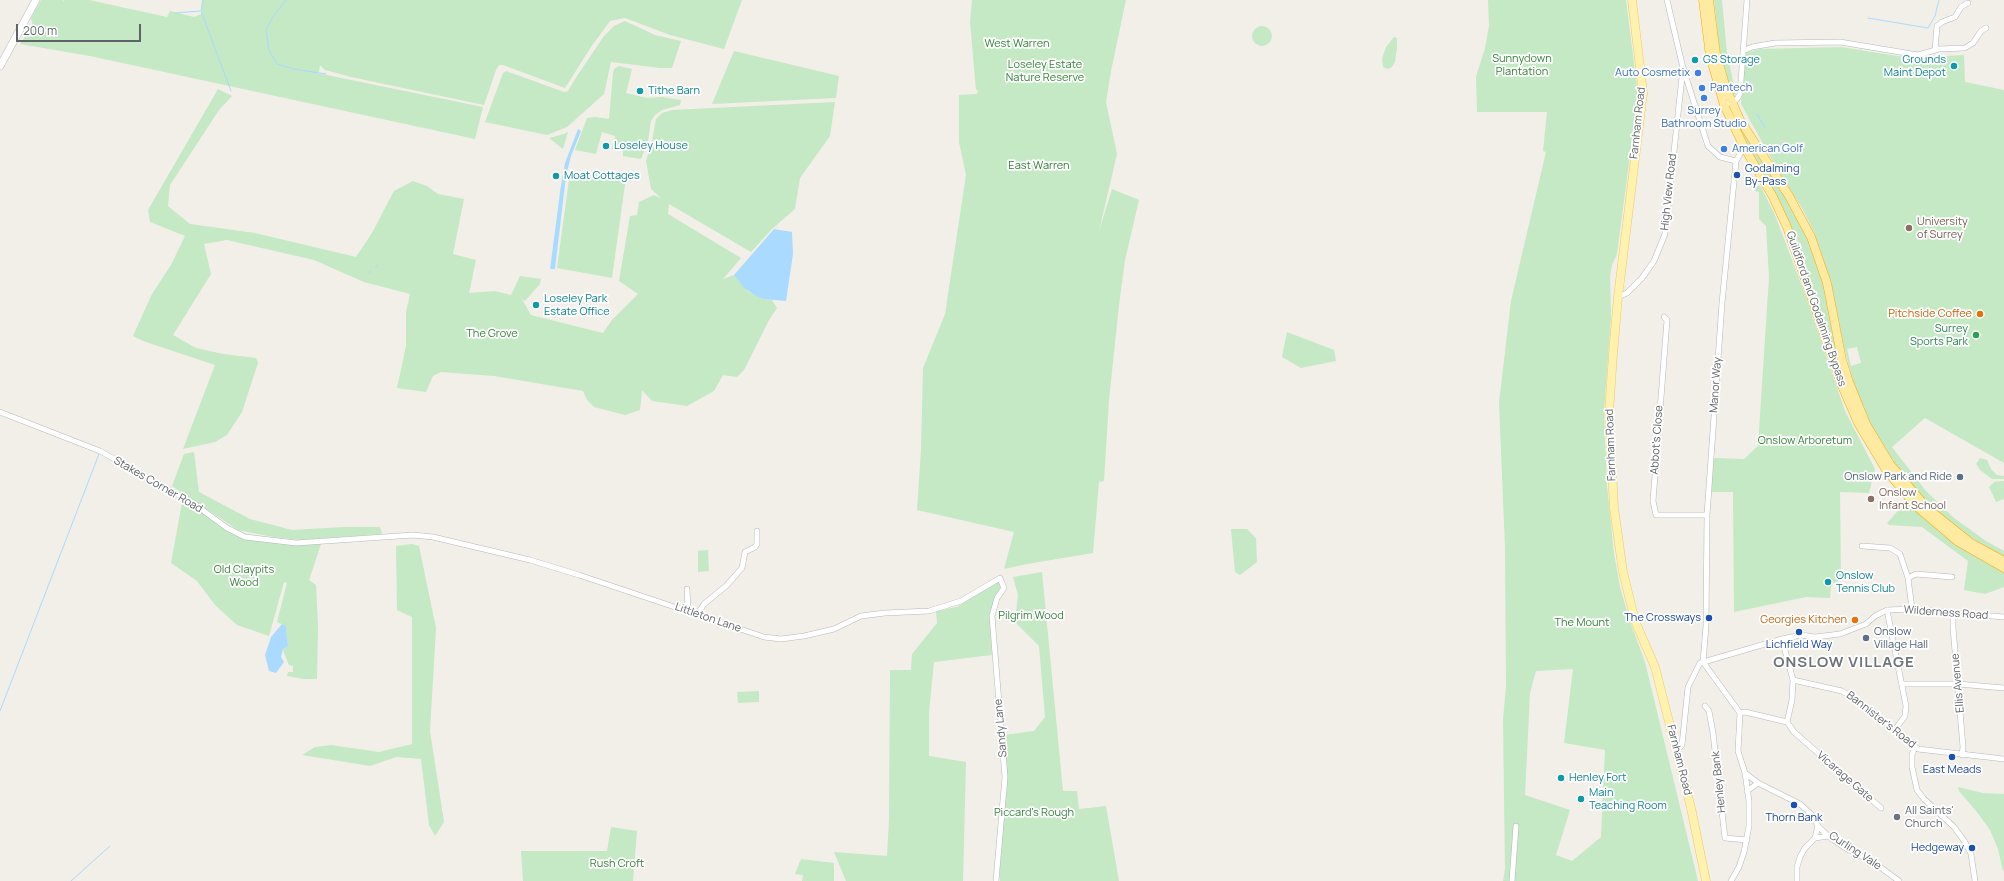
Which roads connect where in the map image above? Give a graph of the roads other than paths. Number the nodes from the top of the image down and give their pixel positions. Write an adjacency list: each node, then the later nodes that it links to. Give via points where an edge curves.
1 (36, 0): 11 (main road)
2 (1632, 0): 18 (main road, Farnham Road, via 1643,93)
3 (1667, 0): 12 (street, High View Road)
4 (1703, 0): 15 (highway, Guildford and Godalming Bypass, via 1710,56)
5 (1709, 0): 15 (highway, Guildford and Godalming Bypass, via 1716,54)
6 (1747, 0): 10 (street)
7 (1968, 3): 9 (street, via 1961,7 1955,17 1937,26)
8 (1986, 28): 9 (street, via 1973,43 1964,48)
9 (1935, 50): 10 (street, via 1916,55 1828,42 1775,43)
10 (1743, 51): 15 (street, via 1740,94)
11 (0, 66)
12 (1682, 68): 13 (street, High View Road); 14 (street, High View Road)
13 (1680, 86): 14 (street); 18 (street, High View Road, via 1665,234 1654,261 1639,282)
14 (1688, 86): 17 (street, High View Road, via 1708,146 1720,157)
15 (1728, 104): 16 (highway, Guildford and Godalming Bypass); 25 (highway, Guildford and Godalming Bypass, via 1793,203 1811,237 1825,276 1848,382 1862,416 1880,449 1910,490 1935,515 1971,543)
16 (1744, 147): 17 (street, Manor Way); 26 (highway, Guildford and Godalming Bypass, via 1781,212 1842,386 1858,423 1876,454 1910,500 1935,524 1972,551)
17 (1736, 161): 21 (street, Manor Way, via 1722,302)
18 (1618, 297): 48 (main road, Farnham Road, via 1609,412 1616,533 1635,621 1655,667)
19 (1664, 317): 21 (street, Abbot's Close, via 1667,320 1653,501 1656,515)
20 (0, 412): 23 (street, Stakes Corner Road, via 100,451 193,503 227,528 245,537 296,543)
21 (1707, 515): 38 (street, Manor Way, via 1706,626)
22 (757, 531): 35 (street, via 757,544 745,552 742,568 726,586 704,604)
23 (413, 535): 33 (street, Littleton Lane, via 433,537 530,560)
24 (1862, 546): 29 (street, via 1895,550 1900,554)
25 (2004, 561)
26 (2004, 568)
27 (1952, 577): 29 (street, via 1916,574)
28 (1000, 578): 35 (street, Littleton Lane, via 961,601 929,611 861,616 834,629 781,639 764,637); 60 (street, Sandy Lane, via 1004,588 997,598 992,616 1005,777)
29 (1908, 578): 31 (street)
30 (687, 589): 33 (street)
31 (1912, 609): 32 (street, Wilderness Road); 34 (street, Wilderness Road)
32 (1887, 610): 37 (street, via 1866,624 1840,634); 40 (street)
33 (688, 611): 35 (street, Littleton Lane)
34 (1953, 612): 36 (street, Wilderness Road); 41 (street, Ellis Avenue)
35 (697, 615)
36 (2004, 617)
37 (1782, 639): 38 (street); 39 (street)
38 (1703, 662): 44 (street); 48 (street, via 1700,663 1688,687 1682,744)
39 (1793, 680): 45 (street); 46 (street, Bannister's Road, via 1842,691 1857,700)
40 (1902, 684): 41 (street); 46 (street, via 1906,711)
41 (1958, 684): 42 (street); 49 (street, Ellis Avenue)
42 (2004, 688)
43 (1705, 706): 59 (street, Henley Bank, via 1709,711 1713,733 1725,838)
44 (1740, 713): 45 (street); 51 (street, via 1738,738 1740,760)
45 (1787, 722): 54 (street, Vicarage Gate, via 1794,732)
46 (1894, 731): 47 (street, Bannister's Road)
47 (1915, 748): 49 (street, Bannister's Road); 66 (street, via 1912,767 1917,790 1954,827 1965,842)
48 (1677, 750): 62 (main road, Farnham Road)
49 (1962, 755): 50 (street)
50 (2004, 759)
51 (1745, 773): 52 (street, Curling Vale); 53 (street)
52 (1758, 783): 53 (street); 56 (street, Curling Vale, via 1800,804 1812,815)
53 (1747, 791): 59 (street)
54 (1881, 808)
55 (1516, 826): 61 (street)
56 (1818, 826): 57 (street, Curling Vale); 58 (street)
57 (1828, 836): 58 (street); 65 (street, Curling Vale, via 1876,864)
58 (1815, 838): 64 (street, via 1800,857)
59 (1747, 840): 63 (street, via 1739,867)
60 (996, 881)
61 (1512, 881)
62 (1706, 881)
63 (1731, 881)
64 (1797, 881)
65 (1899, 881)
66 (1975, 881)

